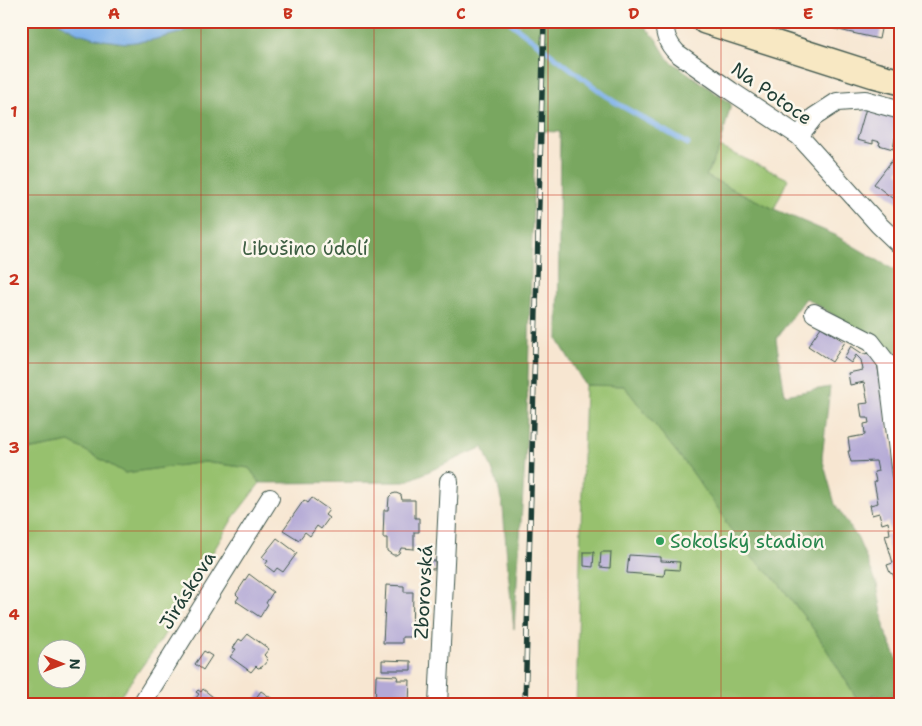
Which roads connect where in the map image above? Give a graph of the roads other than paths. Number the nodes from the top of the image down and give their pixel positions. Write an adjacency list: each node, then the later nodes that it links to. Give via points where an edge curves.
1 (664, 21): 7 (street, Na Potoce, via 668,41 678,53)
2 (705, 21): 3 (main road)
3 (874, 75): 4 (main road); 5 (main road)
4 (901, 82)
5 (901, 92)
6 (901, 110): 7 (street, via 865,100 837,102 814,117)
7 (800, 136): 8 (street, Na Potoce)
8 (901, 246)
9 (814, 313): 10 (street, via 870,342 887,363)
10 (901, 475)
11 (450, 480): 14 (street, Zborovská)
12 (270, 498): 13 (street, Jiráskova)
13 (141, 705)
14 (438, 705)

